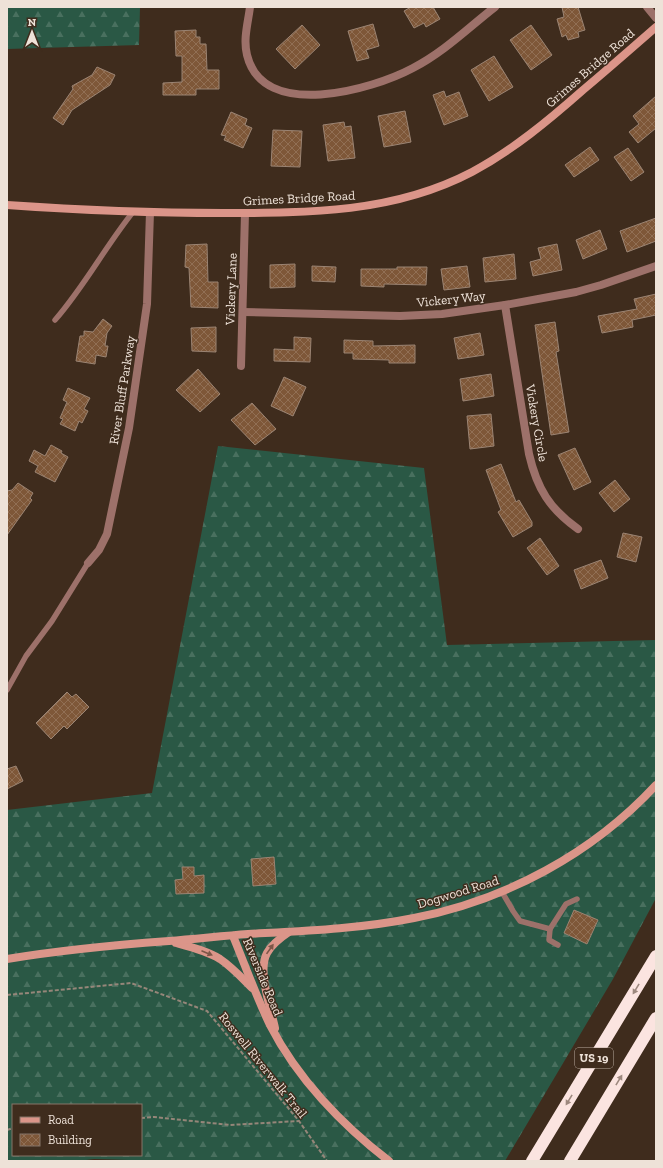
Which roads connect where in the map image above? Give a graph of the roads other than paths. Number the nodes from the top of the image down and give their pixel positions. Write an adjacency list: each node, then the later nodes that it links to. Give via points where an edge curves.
1 (250, 7): 2 (street, via 246,44 251,66 257,76 268,85 293,94 325,94 360,88 412,69 458,38)
2 (495, 7)
3 (647, 7): 4 (street)
4 (656, 18)
5 (656, 27): 9 (street, Grimes Bridge Road, via 525,138 500,156 465,175 416,195 353,209)
6 (7, 205): 7 (street, Grimes Bridge Road)
7 (133, 212): 8 (street, Grimes Bridge Road); 13 (lane)
8 (150, 212): 9 (street, Grimes Bridge Road); 16 (street, River Bluff Parkway, via 147,304 130,428 107,534 99,550)
9 (246, 213): 12 (street, Vickery Lane)
10 (656, 266): 11 (street, Vickery Way, via 576,292)
11 (504, 305): 12 (street, Vickery Way, via 413,316); 15 (street, Vickery Circle, via 534,474 553,508)
12 (243, 312): 14 (street, Vickery Lane)
13 (55, 320)
14 (241, 366)
15 (578, 529)
16 (88, 563): 17 (lane, via 52,621 26,656)
17 (7, 690)
18 (656, 785): 19 (street, Dogwood Road, via 612,827 581,849 548,870)
19 (502, 892): 21 (lane, via 520,920); 22 (street, Dogwood Road, via 415,918 347,928)
20 (577, 899): 21 (lane, via 566,904)
21 (550, 929): 25 (lane, via 549,940)
22 (289, 932): 23 (street, Dogwood Road); 30 (street, one-way to 22, via 263,977 263,965 266,953)
23 (233, 936): 24 (street, Riverside Road); 28 (street, Riverside Road)
24 (170, 941): 27 (street, Riverside Road, via 78,949); 28 (street, one-way to 28, via 220,958)
25 (558, 945)
26 (656, 956): 32 (highway, US 19, one-way to 32)
27 (7, 959)
28 (256, 992): 30 (street, Riverside Road)
29 (656, 1018): 33 (highway, US 19, one-way to 29)
30 (278, 1041): 31 (street, Riverside Road, via 336,1116)
31 (389, 1161)
32 (532, 1161)
33 (570, 1161)

